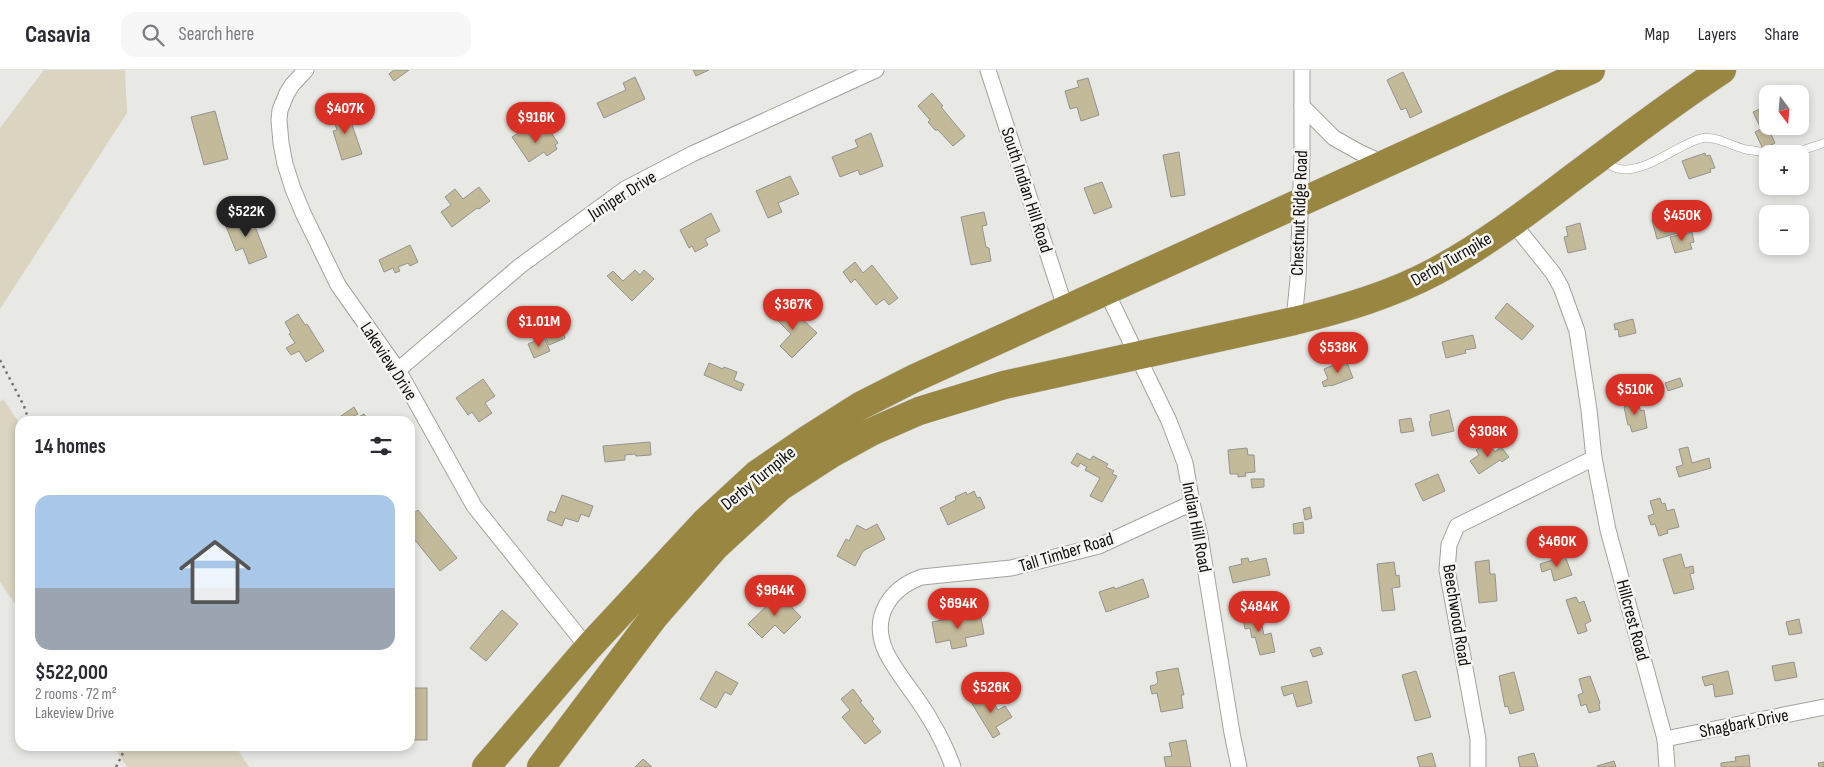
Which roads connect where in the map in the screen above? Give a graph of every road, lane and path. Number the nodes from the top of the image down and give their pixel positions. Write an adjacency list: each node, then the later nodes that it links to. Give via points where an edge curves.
1 (306, 70): 20 (street, Lakeview Drive, via 292,85 280,110 285,164 302,213 338,285)
2 (876, 70): 20 (street, Juniper Drive, via 692,154 625,189 520,266)
3 (988, 70): 16 (street, South Indian Hill Road)
4 (1302, 70): 7 (street, Chestnut Ridge Road)
5 (1591, 70): 12 (highway, Derby Turnpike)
6 (1722, 70): 11 (highway, Derby Turnpike)
7 (1302, 106): 12 (street, Chestnut Ridge Road, via 1334,138); 13 (street, Chestnut Ridge Road)
8 (1824, 143): 9 (lane)
9 (1809, 148)
10 (1759, 151): 11 (lane, via 1704,138 1636,168 1615,168)
11 (1600, 157): 14 (highway, Derby Turnpike)
12 (1384, 163): 13 (highway, Derby Turnpike)
13 (1300, 202): 15 (highway, Derby Turnpike); 17 (street, Chestnut Ridge Road)
14 (1513, 223): 17 (highway, Derby Turnpike, via 1437,270 1384,295); 22 (street, Hillcrest Road, via 1553,273 1577,330)
15 (1106, 291): 16 (highway, Derby Turnpike); 18 (street)
16 (1066, 310): 24 (highway, Derby Turnpike, via 860,406 757,474 705,522)
17 (1294, 320): 18 (highway, Derby Turnpike)
18 (1136, 355): 23 (street, Indian Hill Road, via 1180,446); 30 (highway, Derby Turnpike, via 1004,386 919,411 849,443 780,487 715,547 654,617)
19 (0, 360): 21 (path)
20 (398, 370): 24 (street, Lakeview Drive, via 474,506)
21 (27, 416)
22 (1594, 458): 26 (street, Hillcrest Road, via 1608,530); 33 (street, Beechwood Road, via 1457,526 1449,544 1447,570 1478,739)
23 (1192, 503): 31 (street, Tall Timber Road, via 1099,546 1011,568 922,577 908,582 885,604 881,636 886,651 930,718); 32 (street, Indian Hill Road)
24 (588, 648): 29 (highway, Derby Turnpike)
25 (1824, 708): 26 (street, Shagbark Drive)
26 (1665, 739): 34 (street, Hillcrest Road)
27 (124, 751): 28 (path)
28 (116, 767)
29 (486, 767)
30 (542, 767)
31 (953, 767)
32 (1239, 767)
33 (1478, 767)
34 (1667, 767)

